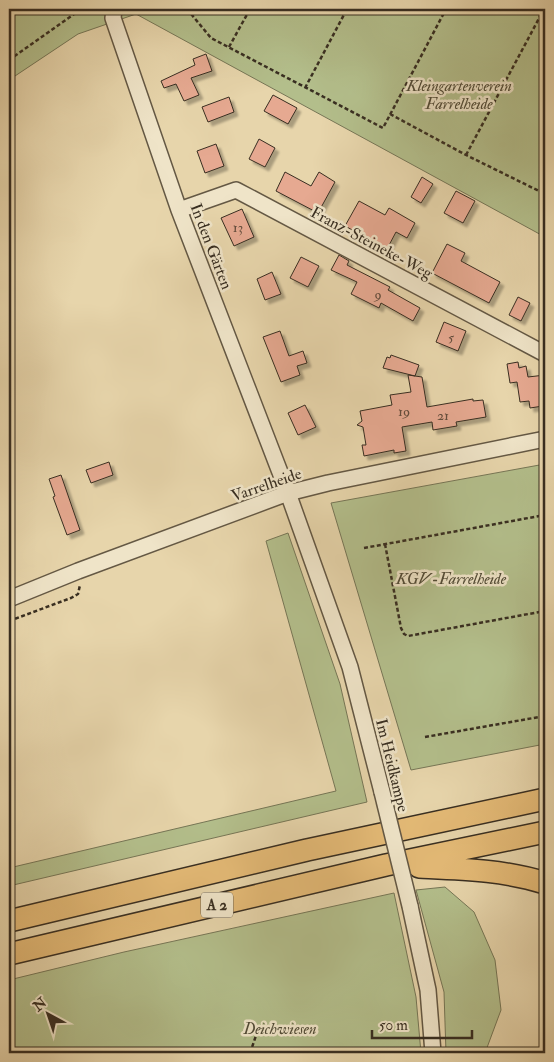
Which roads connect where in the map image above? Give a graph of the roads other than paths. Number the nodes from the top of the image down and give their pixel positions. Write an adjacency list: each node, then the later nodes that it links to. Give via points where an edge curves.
1 (114, 9): 2 (street, In den Gärten, via 113,18)
2 (179, 210): 3 (street, Franz-Steineke-Weg, via 236,190); 5 (street, In den Gärten)
3 (545, 354)
4 (545, 439): 5 (street, Varrelheide)
5 (288, 493): 6 (street, Varrelheide); 13 (street, Im Heidkampe, bridge, via 350,667 410,906 428,990)
6 (9, 600)
7 (545, 799): 11 (highway, A 2, via 307,850)
8 (545, 832): 9 (highway, A 2)
9 (386, 865): 10 (highway, via 474,869 524,876); 12 (highway, A 2)
10 (545, 883)
11 (9, 921)
12 (9, 954)
13 (433, 1053)

